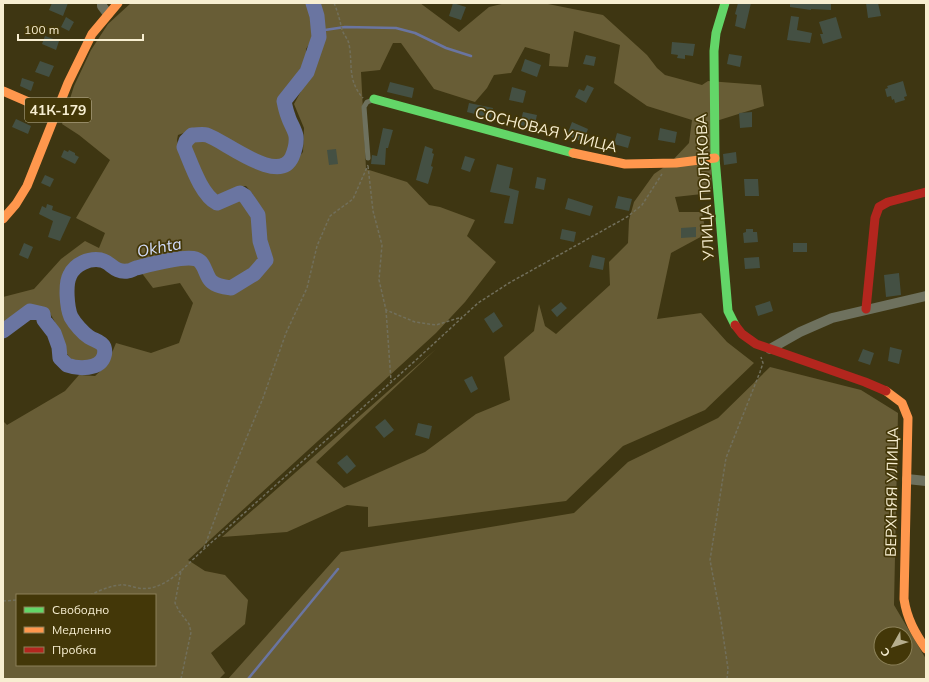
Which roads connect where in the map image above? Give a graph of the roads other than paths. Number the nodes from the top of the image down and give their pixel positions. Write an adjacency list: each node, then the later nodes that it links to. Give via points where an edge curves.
1 (102, 3): 4 (street)
2 (118, 3): 4 (street, 41К-179)
3 (725, 3): 9 (street, УЛИЦА ПОЛЯКОВА, via 716,33 714,51)
4 (108, 14): 7 (street, 41К-179, via 92,34 81,55)
5 (3, 91): 7 (street)
6 (371, 101): 8 (lane, via 364,107); 9 (street, СОСНОВАЯ УЛИЦА, via 626,164)
7 (56, 114): 11 (street, 41К-179, via 27,186)
8 (368, 158)
9 (715, 158): 14 (street, УЛИЦА ПОЛЯКОВА, via 728,311 742,336)
10 (926, 192): 13 (street, via 888,202 879,207 875,218)
11 (3, 219)
12 (926, 296): 13 (street)
13 (866, 309): 14 (street, via 832,318)
14 (770, 349): 15 (street, ВЕРХНЯЯ УЛИЦА, via 865,382 888,392 902,403 908,418)
15 (907, 479): 16 (street); 17 (street, ВЕРХНЯЯ УЛИЦА, via 905,612 912,629)
16 (926, 481)
17 (926, 649)

